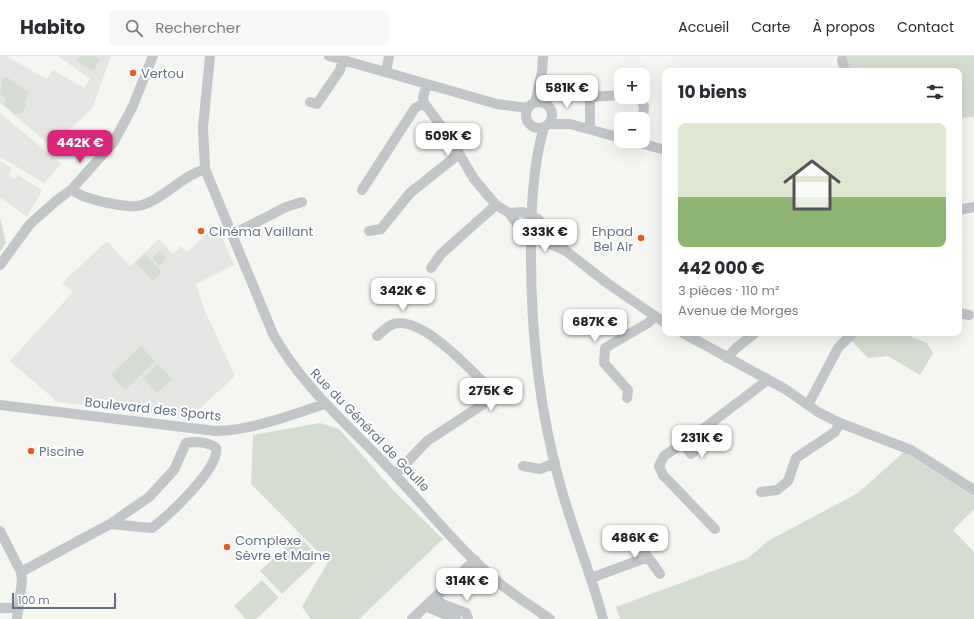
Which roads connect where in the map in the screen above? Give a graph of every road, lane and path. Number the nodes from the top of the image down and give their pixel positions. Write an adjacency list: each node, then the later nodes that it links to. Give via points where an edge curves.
1 (152, 56): 29 (street, via 132,108 119,133 104,154)
2 (210, 56): 28 (street, Rue du Général de Gaulle, via 202,127)
3 (329, 56): 6 (street)
4 (390, 56): 9 (street)
5 (543, 56): 10 (street)
6 (344, 60): 9 (street); 13 (street, via 318,104)
7 (842, 60): 8 (street)
8 (844, 68)
9 (386, 72): 11 (street)
10 (542, 72): 16 (street); 17 (street)
11 (427, 84): 14 (street); 15 (street)
12 (614, 96): 22 (street, via 590,98)
13 (310, 102)
14 (424, 103): 26 (street); 30 (street, via 415,108)
15 (497, 104): 16 (street); 18 (street)
16 (532, 106): 17 (street, via 543,103); 18 (street)
17 (549, 109): 19 (street); 20 (street)
18 (526, 118): 21 (street)
19 (570, 124): 20 (street); 22 (street)
20 (547, 126): 21 (street); 27 (street)
21 (533, 127): 27 (street)
22 (590, 129): 23 (street)
23 (614, 136)
24 (650, 145): 25 (street)
25 (662, 149)
26 (459, 154): 32 (street, via 474,179); 37 (street, via 410,193 381,229)
27 (537, 156): 36 (street)
28 (205, 169): 29 (street, via 138,206 125,206 88,198); 38 (street, Rue du Général de Gaulle)
29 (72, 189): 41 (street, via 30,224)
30 (362, 190)
31 (302, 202): 38 (street, via 286,207)
32 (496, 205): 35 (street); 42 (street, via 441,254)
33 (974, 207): 34 (street)
34 (962, 209)
35 (508, 213): 36 (street); 39 (street, via 523,232)
36 (531, 214): 39 (street); 40 (street)
37 (369, 231)
38 (231, 235): 52 (street, Rue du Général de Gaulle, via 274,334 295,369)
39 (531, 236): 40 (street); 56 (street, via 531,299 536,361)
40 (566, 251): 43 (street)
41 (0, 264)
42 (431, 268)
43 (655, 316): 44 (street); 51 (street, via 648,323 605,348 604,363 628,390)
44 (662, 320)
45 (377, 336): 58 (street, via 394,324 405,323 419,328 444,344 485,384 488,394 482,405 426,441)
46 (688, 336): 49 (street)
47 (751, 336): 49 (street)
48 (850, 336): 54 (street, via 838,348)
49 (727, 358): 50 (street)
50 (766, 378): 54 (street); 62 (street, via 765,382 664,456 659,466 663,475)
51 (627, 398)
52 (325, 404): 53 (street, Boulevard des Sports, via 283,418 238,429 216,431); 58 (street, Rue du Général de Gaulle)
53 (0, 405)
54 (808, 405): 55 (street)
55 (840, 423): 59 (street, via 911,450); 60 (street, via 835,432 796,458 788,481 777,490)
56 (555, 462): 57 (street, via 540,469); 69 (street, via 559,483)
57 (523, 466)
58 (395, 474): 66 (street, Rue du Général de Gaulle)
59 (974, 490)
60 (761, 492)
61 (110, 524): 61 (street, via 157,490 174,470 186,443 213,445 216,448 217,453 211,466 186,497 152,528); 67 (street)
62 (715, 529)
63 (0, 531): 67 (street)
64 (626, 532): 65 (street)
65 (648, 557): 68 (street); 69 (street)
66 (474, 560): 71 (street); 79 (street, Rue du Général de Gaulle, via 502,586)
67 (21, 572): 74 (street)
68 (660, 574)
69 (591, 578): 70 (street)
70 (595, 589): 80 (street); 81 (street)
71 (435, 597): 72 (street); 78 (street, via 442,604 466,613)
72 (427, 605): 76 (street); 77 (street)
73 (0, 608): 74 (street)
74 (18, 608): 75 (street)
75 (17, 619)
76 (412, 619)
77 (456, 619)
78 (468, 619)
79 (550, 619)
80 (603, 619)
81 (608, 619)

